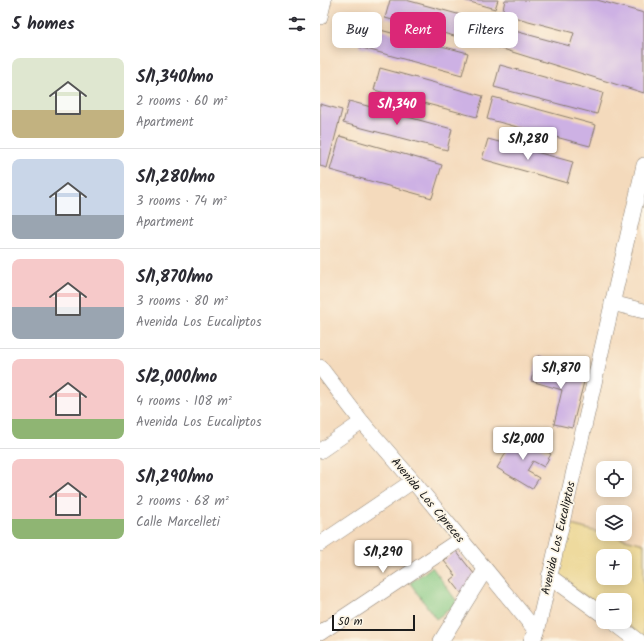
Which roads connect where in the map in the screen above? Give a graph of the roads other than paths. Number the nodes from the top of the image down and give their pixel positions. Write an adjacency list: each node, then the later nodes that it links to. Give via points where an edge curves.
1 (324, 0): 2 (street)
2 (320, 17)
3 (644, 165): 4 (street, Avenida Los Eucaliptos)
4 (637, 224): 5 (street, Avenida Los Eucaliptos)
5 (612, 303): 6 (street); 14 (street, Avenida Los Eucaliptos)
6 (644, 311)
7 (320, 367): 8 (street, Avenida Los Cipreces)
8 (362, 422): 9 (street); 10 (street, Avenida Los Cipreces)
9 (320, 451)
10 (413, 481): 11 (street, Avenida Los Cipreces); 12 (street)
11 (461, 539): 13 (street, Avenida Los Cipreces); 17 (street)
12 (320, 544)
13 (485, 570): 18 (street, Avenida Los Cipreces); 19 (street)
14 (550, 576): 15 (street); 18 (street, Avenida Los Eucaliptos)
15 (596, 610)
16 (622, 629): 20 (street)
17 (320, 633)
18 (534, 636)
19 (441, 641)
20 (638, 641)

